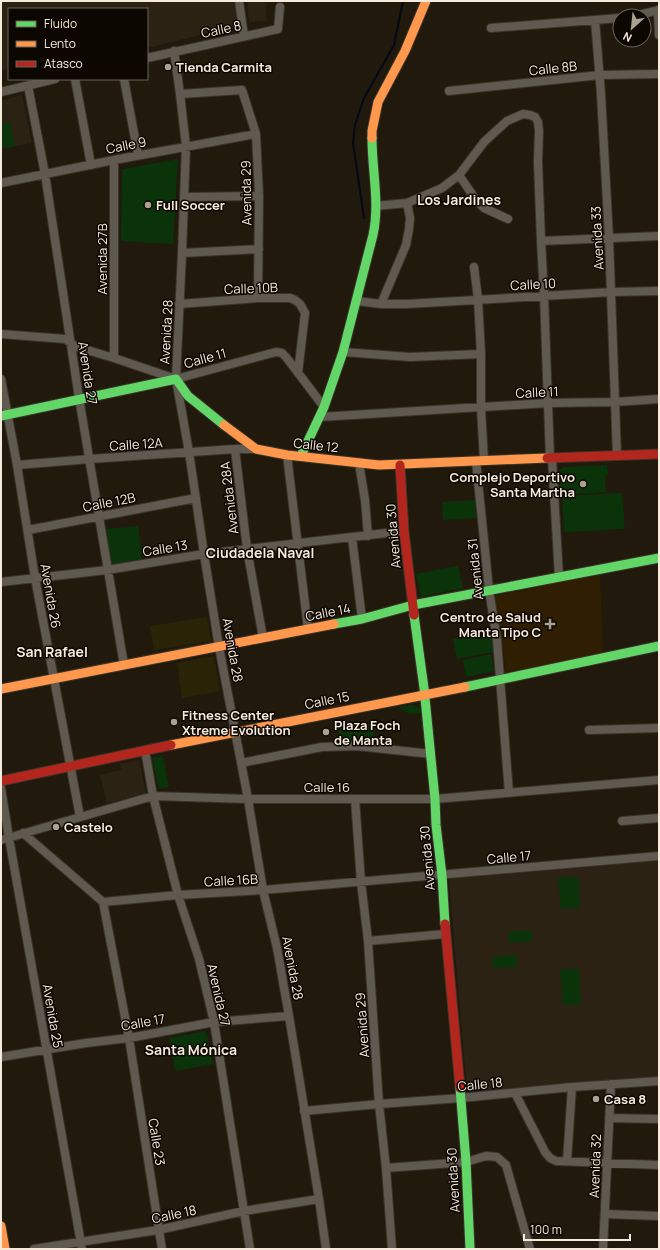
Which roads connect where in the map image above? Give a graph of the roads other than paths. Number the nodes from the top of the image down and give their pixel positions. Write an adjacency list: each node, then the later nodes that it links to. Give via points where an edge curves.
1 (239, 1): 9 (street)
2 (426, 1): 32 (street, via 405,51 378,102 372,131)
3 (280, 7): 9 (street, Calle 8, via 278,29)
4 (658, 10): 8 (street)
5 (612, 19): 6 (street)
6 (596, 20): 7 (street); 13 (street, Avenida 33)
7 (491, 28)
8 (659, 34)
9 (244, 36): 10 (street, Calle 8)
10 (174, 51): 11 (street, Calle 8); 20 (street, Avenida 28)
11 (148, 58)
12 (659, 74): 13 (street, Calle 8B)
13 (600, 75): 18 (street, Calle 8B); 35 (street, Avenida 33)
14 (51, 80): 17 (street)
15 (75, 80): 25 (street)
16 (124, 80): 23 (street)
17 (28, 86): 19 (street); 26 (street, Avenida 27)
18 (449, 91)
19 (1, 92)
20 (180, 94): 21 (street, Avenida 29, via 242,90); 22 (street, Avenida 28)
21 (256, 134): 22 (street, Calle 9); 29 (street, Avenida 29)
22 (186, 146): 23 (street, Calle 9); 30 (street, Avenida 28)
23 (138, 155): 24 (street, Calle 9)
24 (114, 160): 25 (street, Calle 9); 52 (street, Avenida 27B)
25 (91, 165): 26 (street, Calle 9)
26 (45, 174): 28 (street, Calle 9); 49 (street, Avenida 27)
27 (460, 175): 31 (street, via 442,188); 33 (street, via 484,208); 36 (street, via 484,142 507,121 523,114 535,117 539,131)
28 (1, 183)
29 (259, 196): 30 (street); 37 (street, Avenida 29)
30 (184, 197): 38 (street, Avenida 28)
31 (407, 203): 32 (street); 47 (street, via 410,218 406,245)
32 (376, 206): 45 (street, via 374,235)
33 (508, 219)
34 (659, 236): 35 (street)
35 (609, 238): 36 (street); 41 (street, Avenida 33)
36 (541, 241): 42 (street)
37 (259, 248): 38 (street); 43 (street, Avenida 29)
38 (182, 253): 46 (street, Avenida 28)
39 (474, 267): 44 (street, Avenida 31)
40 (659, 291): 41 (street, Calle 10)
41 (612, 292): 42 (street, Calle 10); 58 (street, Avenida 33)
42 (544, 295): 44 (street, Calle 10); 59 (street)
43 (258, 298): 46 (street, Calle 10B); 53 (street, Calle 10B, via 290,298 303,308 305,313)
44 (478, 299): 47 (street, Calle 10); 51 (street, Avenida 31)
45 (357, 301): 47 (street, Calle 10); 50 (street)
46 (179, 304): 55 (street, Avenida 28)
47 (381, 304)
48 (1, 334): 49 (street, Calle 11, via 65,339)
49 (72, 343): 52 (street, Calle 11, via 77,347); 56 (street, Avenida 27)
50 (343, 352): 51 (street, via 410,357); 60 (street)
51 (481, 354): 61 (street, Avenida 31)
52 (114, 358): 55 (street, Calle 11)
53 (298, 373): 55 (street, Calle 11, via 282,353 276,352); 60 (street, Calle 11)
54 (1, 379): 62 (street, Avenida 26)
55 (176, 379): 56 (street); 65 (street, Calle 12, via 188,396); 66 (street, Avenida 28)
56 (79, 398): 62 (street); 71 (street, Avenida 27)
57 (659, 399): 58 (street, Calle 11)
58 (615, 402): 59 (street, Calle 11); 70 (street, Avenida 33)
59 (548, 403): 61 (street, Calle 11); 72 (street)
60 (324, 407): 63 (street)
61 (481, 408): 63 (street, Calle 11); 73 (street, Avenida 31)
62 (4, 415): 75 (street, Avenida 26)
63 (320, 417): 69 (street)
64 (236, 449): 65 (street, Calle 12A); 66 (street, Calle 12A); 84 (street, Avenida 28A)
65 (256, 449): 68 (street, Calle 12)
66 (190, 452): 71 (street, Calle 12A); 77 (street, Avenida 28)
67 (659, 454): 70 (street, Calle 12)
68 (287, 455): 69 (street, Calle 12); 83 (street)
69 (301, 456): 74 (street, Calle 12)
70 (617, 456): 72 (street, Calle 12)
71 (90, 458): 75 (street, Calle 12A); 78 (street, Avenida 27)
72 (550, 458): 73 (street, Calle 12); 88 (street)
73 (480, 461): 76 (street, Calle 12); 91 (street, Avenida 31)
74 (359, 463): 76 (street, Calle 12); 81 (street)
75 (17, 465): 79 (street, Avenida 26)
76 (400, 465): 80 (street, Avenida 30)
77 (196, 498): 78 (street, Calle 12B); 85 (street, Avenida 28)
78 (99, 517): 79 (street, Calle 12B); 87 (street, Avenida 27)
79 (28, 530): 89 (street, Avenida 26)
80 (404, 531): 81 (street, Calle 13); 92 (street, Avenida 30)
81 (368, 536): 82 (street, Calle 13)
82 (352, 537): 83 (street, Calle 13); 93 (street)
83 (297, 544): 84 (street, Calle 13); 94 (street)
84 (248, 549): 85 (street, Calle 13); 95 (street, Avenida 28A)
85 (204, 554): 87 (street, Calle 13); 97 (street, Avenida 28)
86 (659, 558): 88 (street, Calle 14)
87 (107, 570): 89 (street, Calle 13); 98 (street, Avenida 27)
88 (559, 577): 91 (street, Calle 14)
89 (35, 578): 90 (street, Calle 13); 99 (street, Avenida 26)
90 (1, 582)
91 (489, 590): 92 (street, Calle 14); 100 (street, Avenida 31)
92 (413, 605): 93 (street, Calle 14); 102 (street, Avenida 30)
93 (362, 619): 94 (street, Calle 14)
94 (308, 629): 95 (street, Calle 14)
95 (264, 638): 97 (street, Calle 14)
96 (659, 646): 100 (street, Calle 15)
97 (219, 647): 98 (street, Calle 14); 105 (street, Avenida 28)
98 (124, 665): 99 (street, Calle 14)
99 (54, 679): 101 (street, Calle 14); 109 (street, Avenida 26)
100 (501, 680): 102 (street, Calle 15); 113 (street, Avenida 31)
101 (1, 689)
102 (424, 695): 105 (street, Calle 15); 107 (street, Avenida 30)
103 (659, 728): 104 (street)
104 (589, 730)
105 (235, 732): 106 (street, Calle 15); 108 (street, Avenida 28)
106 (145, 750): 109 (street, Calle 15); 114 (street, Avenida 27)
107 (431, 754): 108 (street, via 357,746 322,747); 117 (street, Avenida 30)
108 (241, 763): 115 (street, Avenida 28)
109 (70, 767): 111 (street, Calle 15); 118 (street, Avenida 26)
110 (659, 780): 113 (street, Calle 16)
111 (1, 781)
112 (1, 788): 122 (street, Avenida 25)
113 (509, 793): 117 (street, Calle 16)
114 (154, 796): 115 (street, Calle 16); 118 (street, Calle 16); 127 (street, Avenida 27)
115 (248, 799): 116 (street, Calle 16); 126 (street, Avenida 28)
116 (355, 799): 117 (street, Calle 16); 125 (street, Avenida 29)
117 (435, 799): 124 (street, Avenida 30)
118 (80, 817): 121 (street, Calle 16)
119 (659, 818): 120 (street)
120 (622, 821)
121 (23, 833): 122 (street, Calle 16); 128 (street)
122 (5, 839): 134 (street, Avenida 25)
123 (659, 856): 124 (street, Calle 17)
124 (442, 875): 125 (street, Calle 17); 129 (street, Avenida 30)
125 (361, 882): 126 (street, Calle 16B); 130 (street, Avenida 29)
126 (263, 890): 127 (street, Calle 16B); 131 (street, Avenida 28)
127 (178, 895): 128 (street, Calle 16B); 132 (street, Avenida 27, via 199,959)
128 (103, 902): 133 (street)
129 (446, 934): 130 (street); 140 (street, Avenida 30)
130 (368, 941): 141 (street, Avenida 29)
131 (289, 1016): 132 (street, Calle 17); 142 (street, Avenida 28)
132 (214, 1022): 133 (street, Calle 17); 151 (street, Avenida 27)
133 (128, 1038): 134 (street, Calle 17); 155 (street, Calle 23)
134 (47, 1050): 135 (street, Calle 17); 156 (street, Avenida 25)
135 (1, 1058)
136 (659, 1081): 137 (street, Calle 18)
137 (611, 1084): 138 (street, Calle 18); 143 (street, Avenida 32)
138 (572, 1087): 139 (street, Calle 18); 145 (street)
139 (515, 1093): 140 (street, Calle 18); 145 (street, via 544,1152 550,1158)
140 (461, 1098): 141 (street, Calle 18); 146 (street, Avenida 30)
141 (380, 1104): 142 (street, Calle 18); 149 (street, Avenida 29)
142 (304, 1111): 150 (street, Avenida 28)
143 (609, 1118): 144 (street); 147 (street, Avenida 32)
144 (659, 1119)
145 (567, 1161): 147 (street)
146 (466, 1162): 149 (street); 163 (street, Avenida 30); 164 (street, via 486,1156 498,1157 506,1165)
147 (607, 1163): 148 (street); 152 (street, Avenida 32)
148 (659, 1166)
149 (386, 1168): 162 (street, Avenida 29)
150 (319, 1199): 151 (street, Calle 18); 161 (street, Avenida 28)
151 (244, 1211): 155 (street, Calle 18); 160 (street, Avenida 27)
152 (605, 1214): 153 (street); 165 (street, Avenida 32)
153 (659, 1216)
154 (1, 1226): 157 (street)
155 (158, 1230): 156 (street, Calle 18); 159 (street, Calle 23)
156 (81, 1245): 158 (street, Calle 18)
157 (5, 1249)
158 (34, 1249)
159 (162, 1249)
160 (250, 1249)
161 (326, 1249)
162 (392, 1249)
163 (470, 1249)
164 (530, 1249)
165 (603, 1249)

